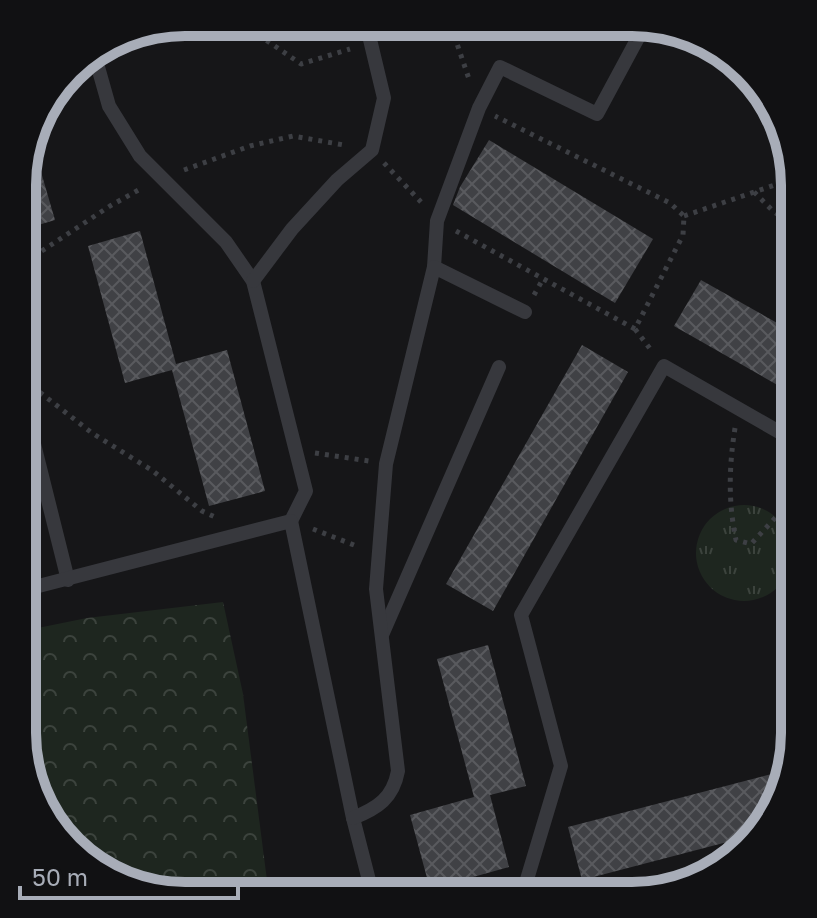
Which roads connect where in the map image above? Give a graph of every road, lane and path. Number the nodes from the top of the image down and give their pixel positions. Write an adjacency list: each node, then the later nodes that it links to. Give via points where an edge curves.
1 (260, 36): 2 (path, via 301,64)
2 (368, 36)
3 (370, 36): 8 (lane, via 384,98)
4 (454, 36): 7 (path)
5 (639, 36): 7 (lane, via 597,114 500,67)
6 (97, 65): 15 (lane, via 109,106 140,156 226,242)
7 (479, 108): 11 (path, via 670,203); 13 (lane)
8 (372, 150): 13 (path); 15 (lane, via 292,229)
9 (781, 183): 10 (path)
10 (754, 192): 11 (path); 12 (path)
11 (684, 216): 13 (path, via 683,235 635,329)
12 (781, 216)
13 (437, 221): 14 (lane)
14 (434, 267): 16 (lane); 23 (lane)
15 (253, 281): 21 (lane)
16 (525, 312)
17 (499, 367): 30 (lane)
18 (36, 389): 26 (path, via 202,511)
19 (739, 409): 20 (lane); 24 (path, via 730,458 736,540 751,544); 33 (lane, via 664,366 521,615 561,766)
20 (781, 433)
21 (295, 450): 23 (path); 25 (lane, via 306,491)
22 (36, 452): 28 (lane)
23 (386, 464): 27 (lane)
24 (781, 510)
25 (291, 521): 26 (lane); 27 (path); 31 (lane)
26 (247, 533): 28 (lane)
27 (379, 555): 30 (lane, via 376,589)
28 (68, 580): 29 (lane)
29 (36, 587)
30 (382, 635): 31 (lane, via 398,771 394,789 376,809)
31 (353, 818): 32 (lane)
32 (369, 882)
33 (526, 882)

